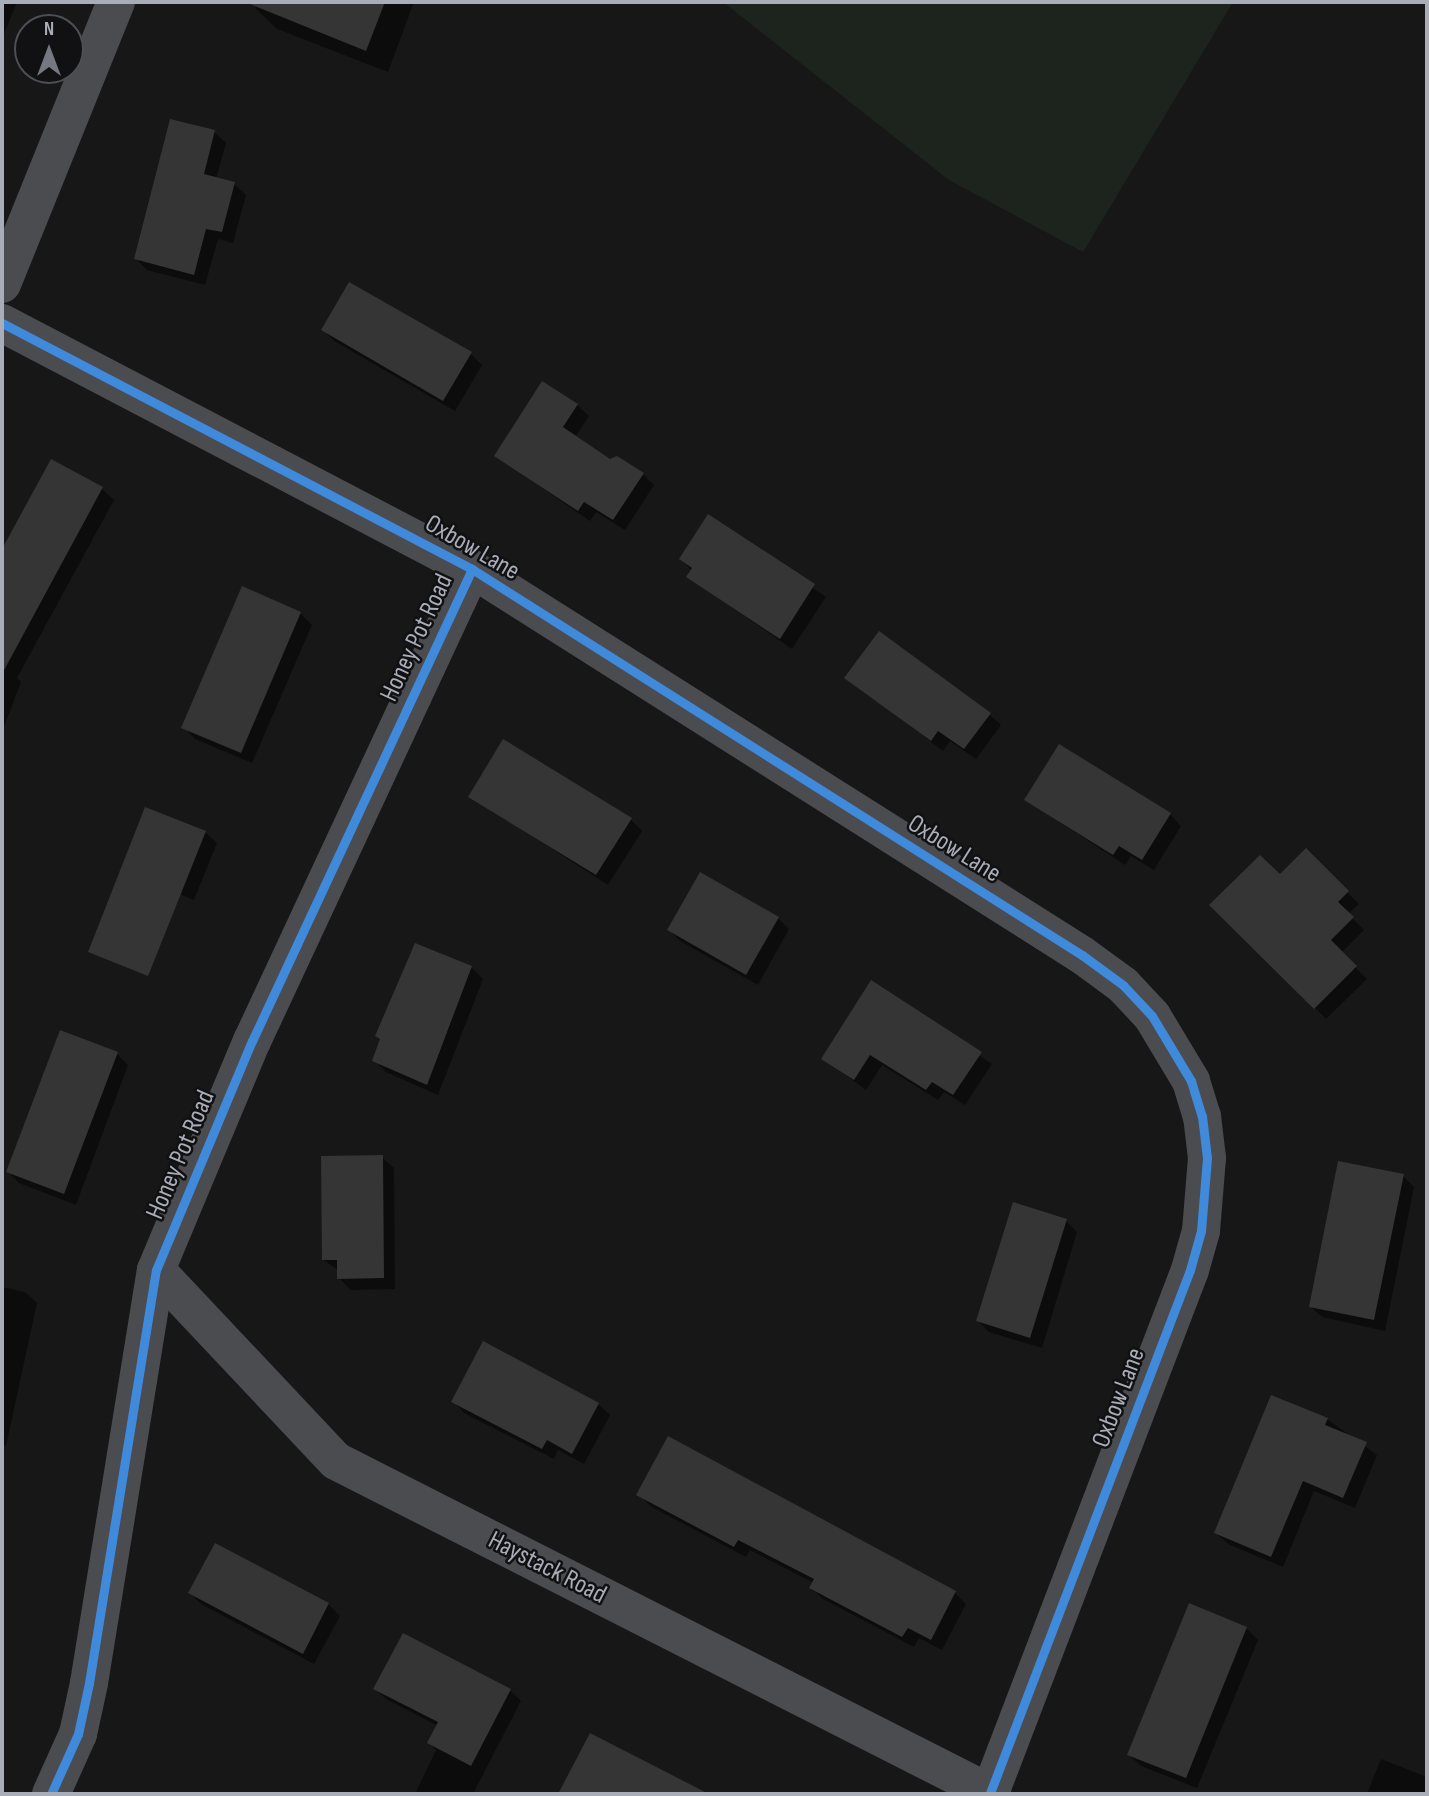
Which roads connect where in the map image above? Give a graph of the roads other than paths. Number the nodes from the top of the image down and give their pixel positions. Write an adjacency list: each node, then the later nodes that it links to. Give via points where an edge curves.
1 (116, 2): 2 (street)
2 (2, 284)
3 (2, 323): 4 (street, Oxbow Lane)
4 (472, 569): 5 (street, Honey Pot Road, via 252,1041); 7 (street, Oxbow Lane, via 1082,955 1123,985 1152,1016 1191,1081 1202,1116 1207,1158 1201,1231)
5 (156, 1270): 6 (street, Honey Pot Road, via 89,1683 78,1734); 7 (street, Haystack Road, via 336,1461)
6 (51, 1794)
7 (991, 1794)

